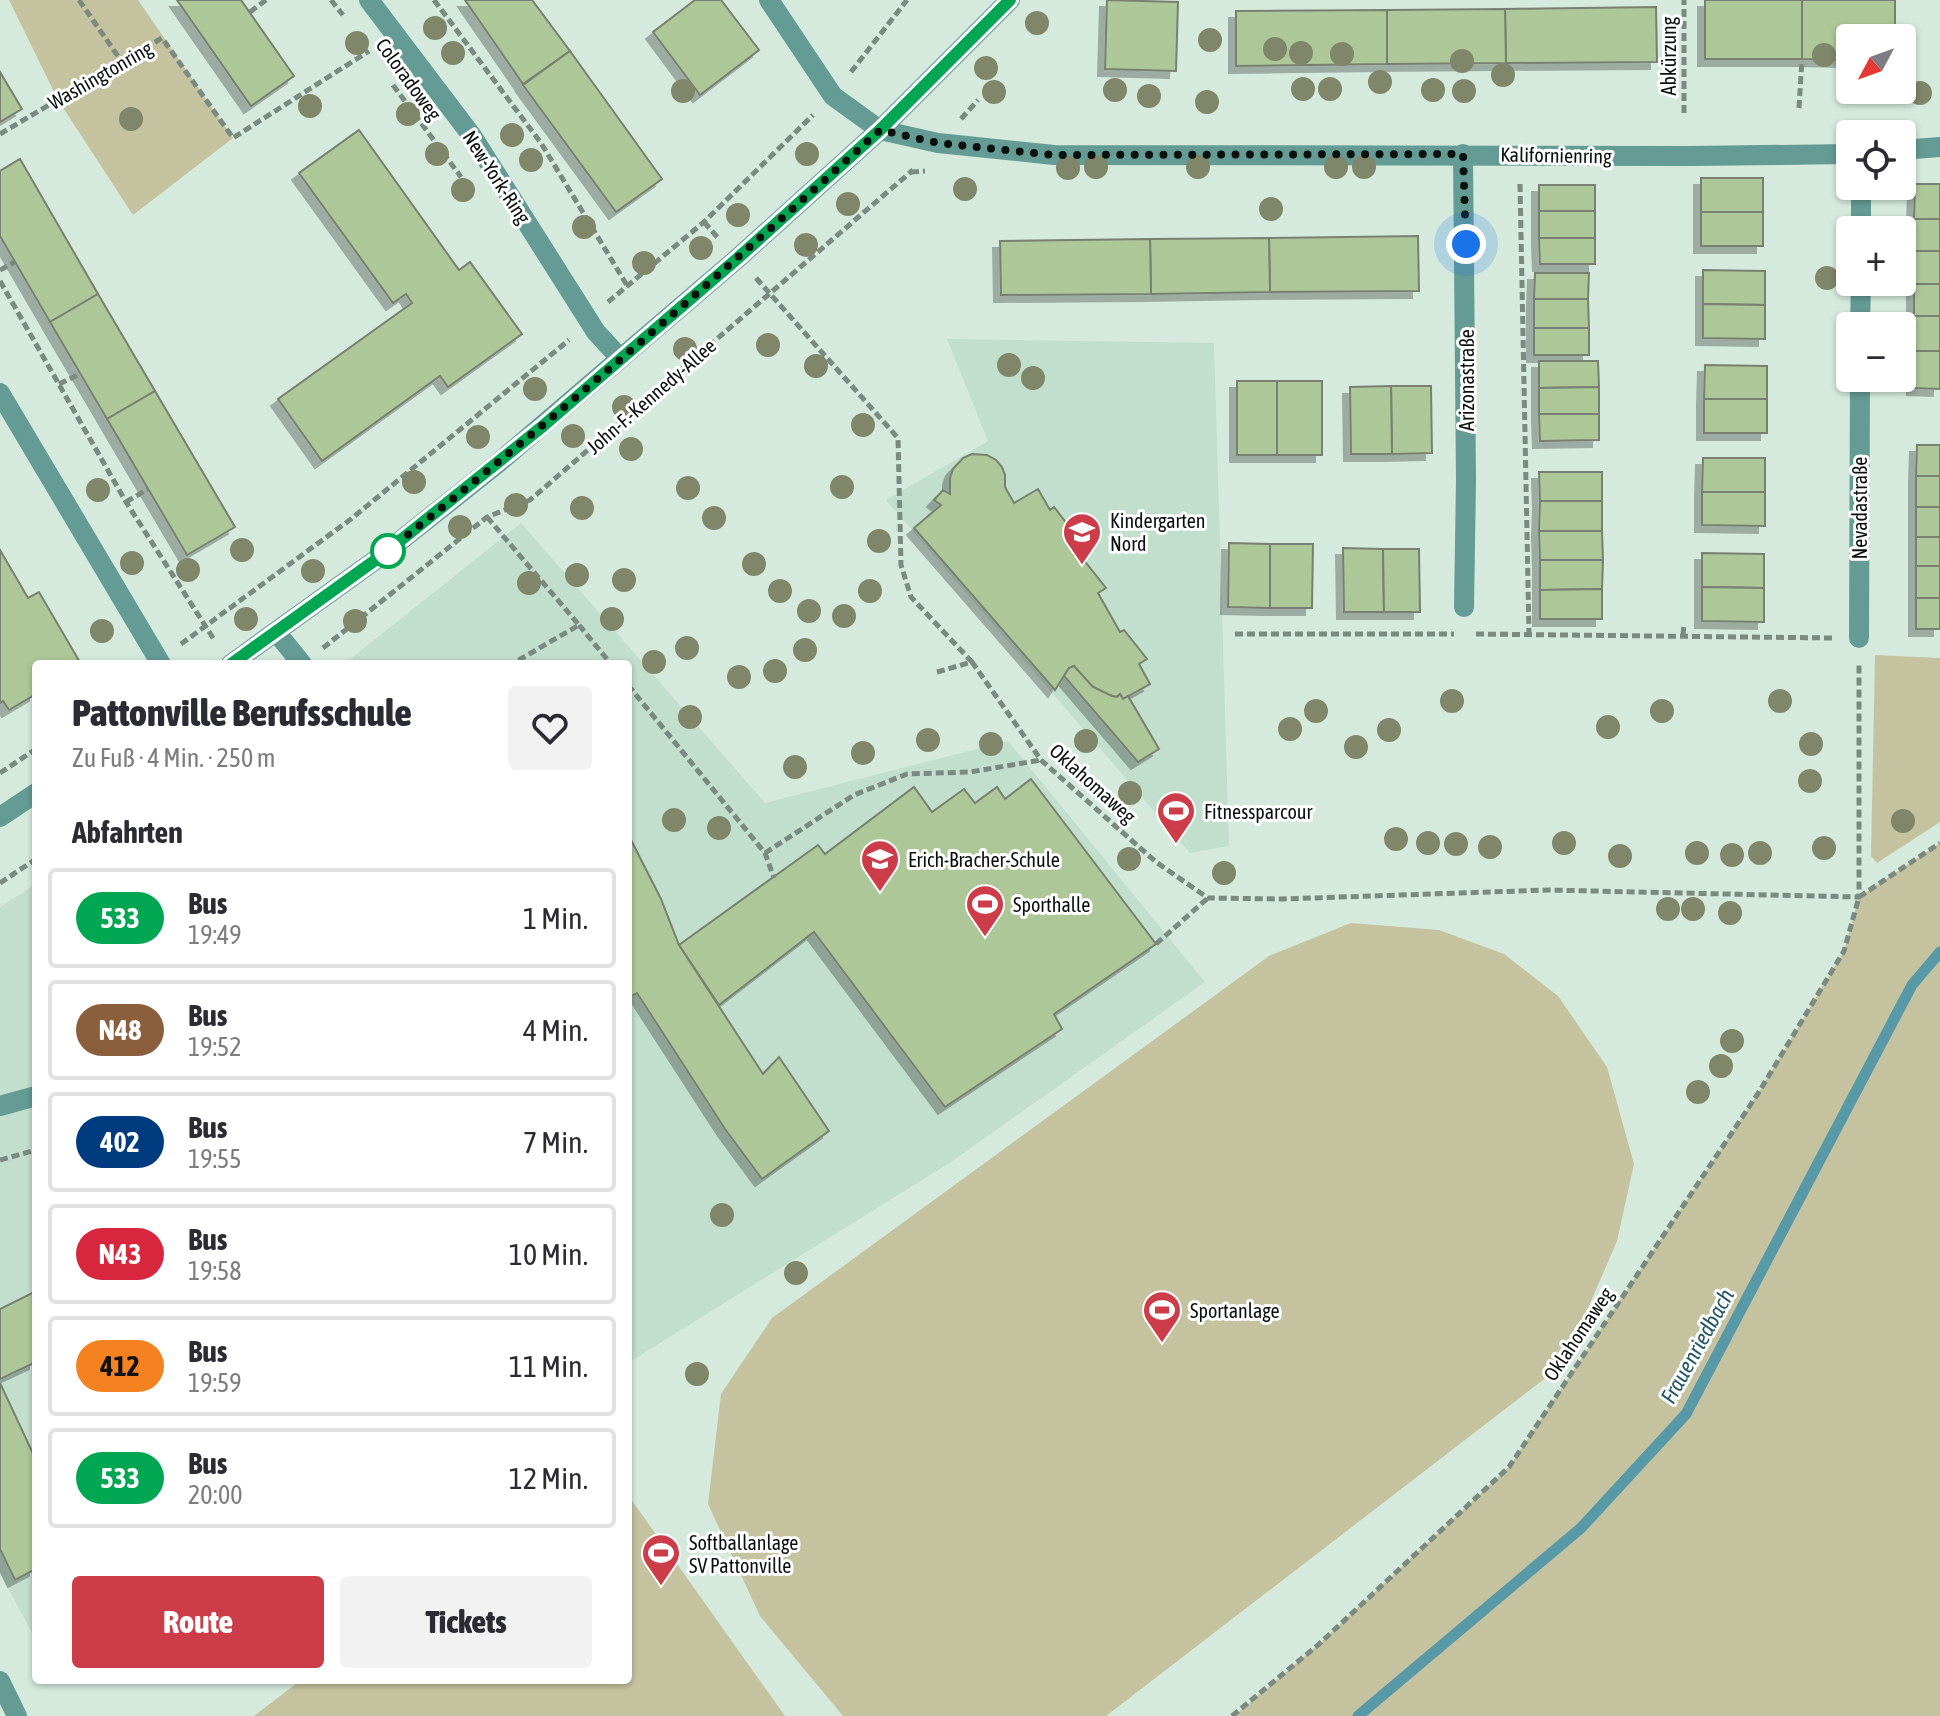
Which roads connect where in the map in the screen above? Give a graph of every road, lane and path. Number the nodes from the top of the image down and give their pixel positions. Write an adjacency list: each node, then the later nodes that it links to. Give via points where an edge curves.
1 (79, 0): 14 (path)
2 (266, 0): 10 (path)
3 (331, 0): 11 (path)
4 (369, 0): 37 (street, New-York-Ring, via 472,136 596,332)
5 (434, 0): 30 (path, via 541,143 628,287)
6 (769, 0): 17 (street)
7 (907, 0): 17 (path)
8 (1010, 0): 21 (street)
9 (1684, 0): 20 (path, Abkürzung)
10 (250, 12)
11 (350, 25)
12 (369, 51): 14 (path, Washingtonring, via 233,138 162,38); 15 (path, Coloradoweg)
13 (1802, 59): 19 (path)
14 (122, 62): 22 (path, Washingtonring)
15 (378, 63)
16 (386, 75): 29 (path, Coloradoweg)
17 (833, 96): 21 (street); 30 (path)
18 (978, 100): 23 (path, John-F.-Kennedy-Allee)
19 (1799, 108)
20 (1684, 113)
21 (880, 130): 23 (street, Kalifornienring); 31 (street)
22 (0, 134)
23 (938, 143): 26 (street, Kalifornienring, via 1054,155); 35 (path, John-F.-Kennedy-Allee)
24 (1940, 147): 25 (street)
25 (1916, 149)
26 (1463, 154): 27 (street, Kalifornienring); 45 (street, Arizonastraße)
27 (1836, 154)
28 (1519, 171): 50 (path)
29 (466, 184)
30 (704, 222): 31 (path, Oklahomaweg)
31 (738, 258): 35 (path, Oklahomaweg); 37 (street)
32 (15, 262): 33 (path)
33 (0, 270)
34 (0, 281): 39 (path)
35 (771, 294): 44 (path, John-F.-Kennedy-Allee, via 530,500); 58 (path, Oklahomaweg, via 898,438 901,565 911,597)
36 (574, 333): 43 (path, via 351,519 205,626)
37 (620, 358): 48 (street, via 497,464)
38 (80, 374): 39 (path)
39 (59, 384): 43 (path)
40 (1860, 392): 52 (street, Nevadastraße)
41 (0, 393): 54 (street)
42 (148, 489): 43 (path)
43 (126, 502)
44 (487, 517): 47 (path); 53 (path, John-F.-Kennedy-Allee)
45 (1464, 607)
46 (1684, 623): 51 (path)
47 (579, 625): 56 (path); 57 (path)
48 (277, 633): 53 (street); 55 (street)
49 (1235, 634): 50 (path)
50 (1529, 634): 51 (path)
51 (1683, 635): 52 (path)
52 (1859, 638): 71 (path, Oklahomaweg)
53 (309, 659)
54 (159, 660)
55 (237, 660)
56 (519, 660)
57 (608, 660)
58 (972, 662): 59 (path); 62 (path, Oklahomaweg)
59 (937, 672)
60 (632, 690): 67 (path)
61 (32, 752): 63 (path)
62 (1041, 760): 67 (path, via 970,772 907,774 854,795); 72 (path, Oklahomaweg, via 1156,862)
63 (0, 773)
64 (32, 796): 65 (street)
65 (0, 817)
66 (1940, 843): 71 (path)
67 (765, 853): 69 (path)
68 (32, 862): 70 (path)
69 (774, 878)
70 (0, 883)
71 (1859, 897): 72 (path, via 1549,890); 80 (path, Oklahomaweg, via 1844,951 1759,1092 1509,1467 1318,1645)
72 (1208, 898): 73 (path)
73 (1156, 944)
74 (32, 1097): 75 (street)
75 (0, 1106)
76 (32, 1151): 77 (path)
77 (0, 1160)
78 (0, 1681): 79 (street)
79 (17, 1716)
80 (1232, 1716)

